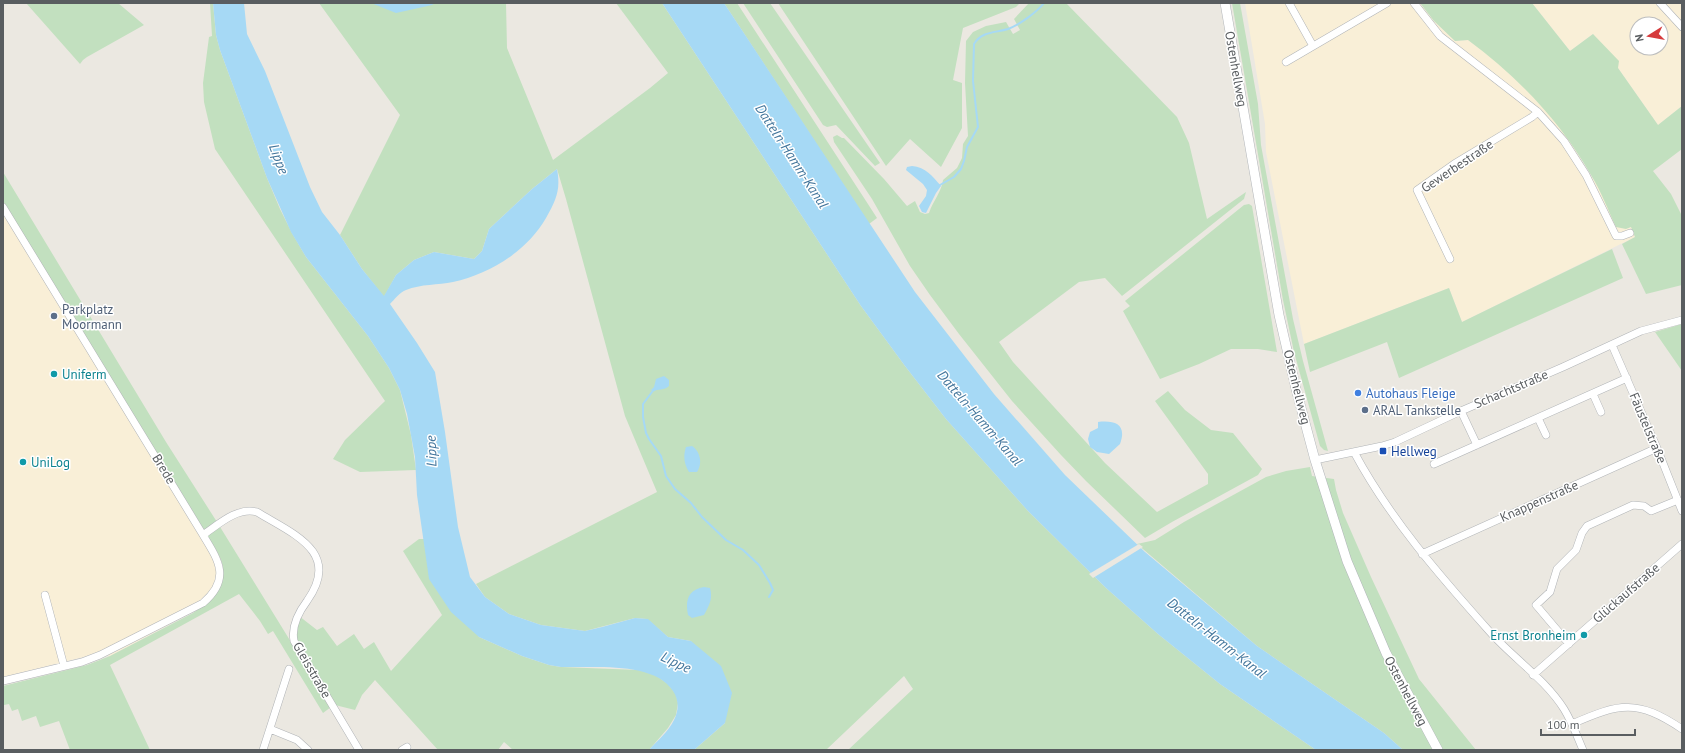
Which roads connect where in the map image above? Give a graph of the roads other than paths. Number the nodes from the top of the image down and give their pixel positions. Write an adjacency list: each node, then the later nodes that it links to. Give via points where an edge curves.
1 (1225, 3): 24 (main road, Ostenhellweg, via 1279,315)
2 (1289, 3): 7 (street)
3 (1387, 3): 7 (street)
4 (1414, 3): 9 (street, via 1440,36)
5 (1660, 3): 6 (street)
6 (1682, 27)
7 (1313, 46): 8 (street)
8 (1286, 62)
9 (1538, 112): 11 (street, via 1576,158 1616,236); 12 (street, Gewerbestraße, via 1417,190)
10 (3, 207): 28 (street, Brede)
11 (1630, 233)
12 (1450, 259)
13 (1682, 320): 14 (street, Schachtstraße, via 1652,328)
14 (1612, 345): 15 (street, Fäustelstraße); 17 (street, Schachtstraße)
15 (1627, 378): 16 (street); 22 (street, Fäustelstraße)
16 (1593, 394): 18 (street); 19 (street)
17 (1461, 410): 21 (street); 23 (street, Schachtstraße, via 1395,442)
18 (1601, 412)
19 (1538, 418): 20 (street); 21 (street)
20 (1546, 435)
21 (1477, 445): 25 (street)
22 (1657, 448): 26 (street, Fäustelstraße); 30 (street, Knappenstraße)
23 (1354, 452): 24 (street, Schachtstraße); 30 (street, via 1397,522)
24 (1316, 460): 43 (main road, Ostenhellweg, via 1347,561 1386,653)
25 (1434, 464)
26 (1678, 500): 27 (street, Fäustelstraße); 32 (street, via 1651,511 1644,506 1633,505 1591,524 1584,530 1576,550 1557,569 1550,592 1536,605)
27 (1682, 512)
28 (204, 535): 33 (street, Brede, via 218,560 220,572 211,596 196,607 100,655); 42 (street, Gleisstraße, via 234,515 249,510 257,512 303,541 315,554 320,568 319,578 296,620 293,630 294,641)
29 (1682, 544): 32 (street, Glückaufstraße)
30 (1422, 554): 35 (street, via 1491,634)
31 (45, 595): 33 (street)
32 (1569, 644): 35 (street, Glückaufstraße)
33 (64, 666): 36 (street, Brede)
34 (289, 669): 38 (street)
35 (1533, 675): 37 (street, via 1563,708)
36 (3, 681)
37 (1572, 724): 39 (street, via 1606,709 1623,706 1644,709); 44 (street)
38 (270, 729): 40 (street); 41 (street, via 297,740)
39 (1682, 730)
40 (263, 750)
41 (308, 750)
42 (359, 750)
43 (1438, 750)
44 (1583, 750)

